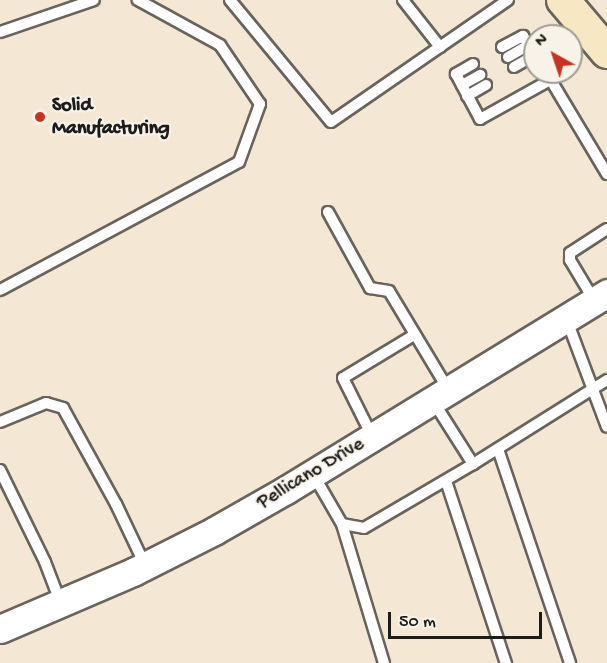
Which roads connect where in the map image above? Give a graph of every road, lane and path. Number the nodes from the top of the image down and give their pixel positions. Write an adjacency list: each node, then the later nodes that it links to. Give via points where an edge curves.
1 (94, 0): 7 (lane)
2 (138, 0): 24 (lane, via 220,45 260,104 239,162)
3 (230, 0): 9 (lane, via 332,122)
4 (403, 0): 9 (lane)
5 (508, 0): 9 (lane)
6 (563, 0): 8 (main road)
7 (0, 32)
8 (590, 43)
9 (440, 47)
10 (523, 49): 11 (lane)
11 (505, 52)
12 (523, 57): 14 (lane)
13 (473, 64): 18 (lane, via 456,74)
14 (514, 67)
15 (480, 75): 18 (lane)
16 (535, 84): 20 (lane, via 480,119)
17 (553, 84): 21 (lane)
18 (462, 85): 20 (lane)
19 (486, 85): 20 (lane)
20 (467, 96)
21 (607, 174)
22 (328, 212): 27 (lane, via 370,288 389,291)
23 (607, 229): 25 (lane, via 570,253 570,260)
24 (0, 291)
25 (601, 297): 26 (street, Pellicano Drive)
26 (566, 317): 29 (lane); 30 (street, Pellicano Drive)
27 (414, 335): 30 (lane); 33 (lane, via 343,378)
28 (607, 380): 29 (lane)
29 (592, 389): 32 (lane); 34 (lane)
30 (441, 396): 33 (street, Pellicano Drive); 35 (lane)
31 (0, 422): 40 (lane, via 46,403 63,408)
32 (607, 427)
33 (373, 438): 37 (street, Pellicano Drive)
34 (498, 449): 35 (lane); 45 (lane)
35 (473, 464): 38 (lane)
36 (0, 470): 41 (lane)
37 (313, 474): 39 (lane); 40 (street, Pellicano Drive)
38 (446, 481): 39 (lane, via 364,528); 44 (lane)
39 (342, 524): 43 (lane)
40 (145, 566): 41 (street, Pellicano Drive)
41 (61, 604): 42 (street, Pellicano Drive)
42 (0, 629)
43 (384, 663)
44 (506, 663)
45 (570, 663)

